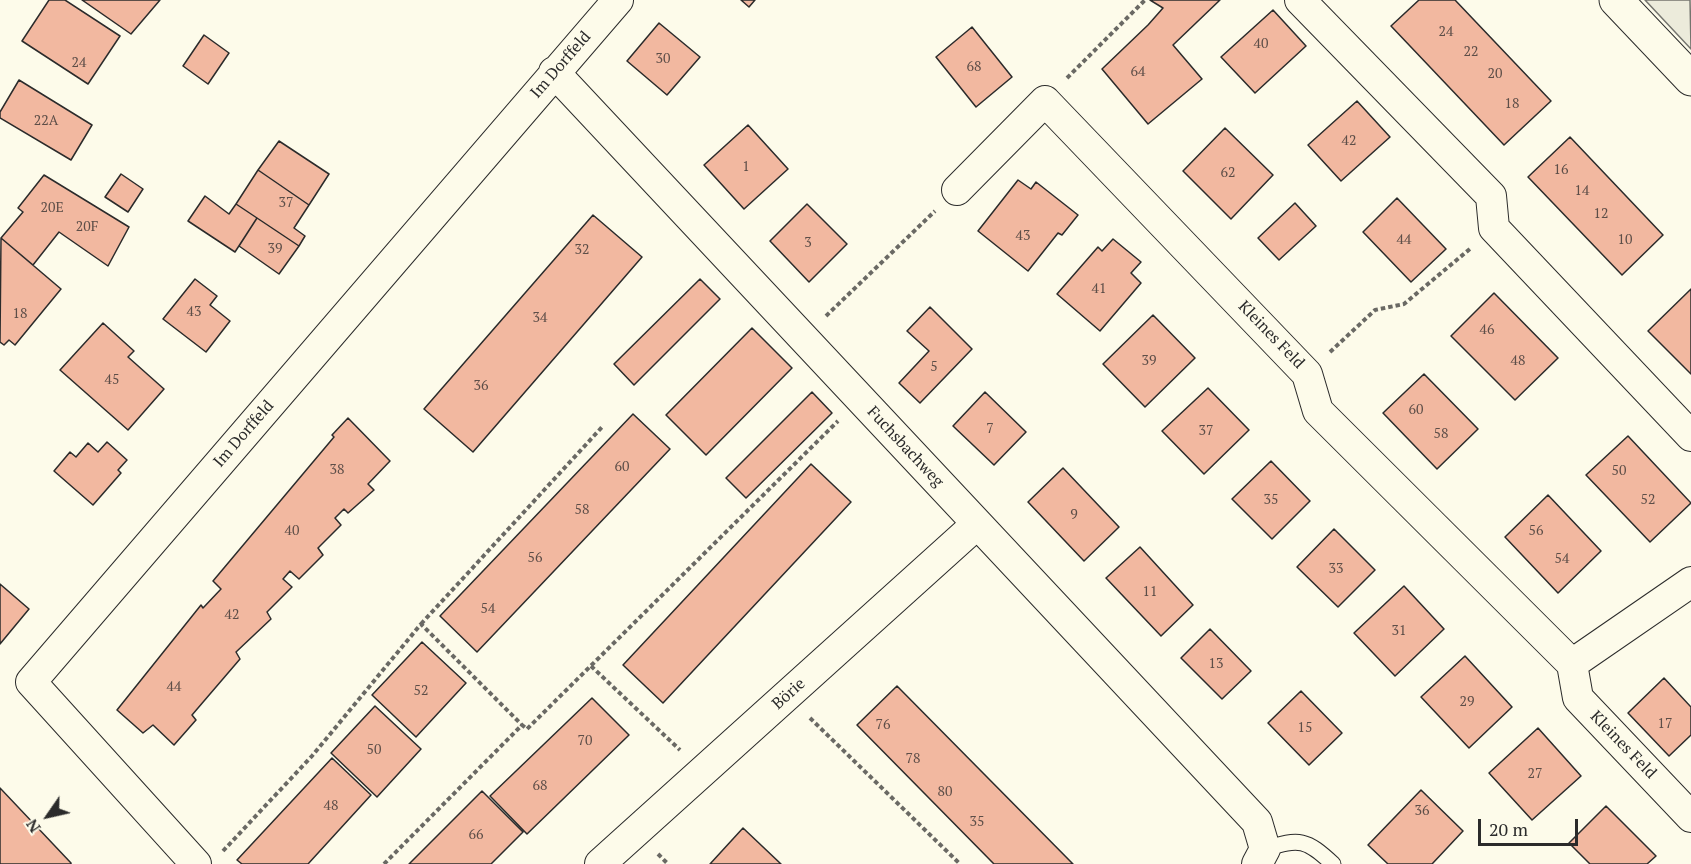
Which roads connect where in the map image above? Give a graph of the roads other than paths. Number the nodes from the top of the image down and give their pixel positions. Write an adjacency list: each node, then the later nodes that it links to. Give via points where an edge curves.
1 (618, 0): 4 (street, Im Dorffeld)
2 (1300, 0): 7 (street, via 1491,196 1494,228)
3 (1616, 0): 5 (main road)
4 (554, 72): 8 (street, Fuchsbachweg); 13 (street, Im Dorffeld, via 31,682)
5 (1691, 79)
6 (957, 190): 10 (street, Kleines Feld, via 1045,100 1307,374 1318,411)
7 (1691, 436)
8 (977, 524): 12 (street, Fuchsbachweg); 14 (street, Börie)
9 (1691, 582): 10 (street)
10 (1572, 664): 11 (street, Kleines Feld, via 1578,698)
11 (1691, 817)
12 (1259, 845): 15 (lane, via 1291,841 1314,846)
13 (208, 860)
14 (600, 864)
15 (1333, 864)

